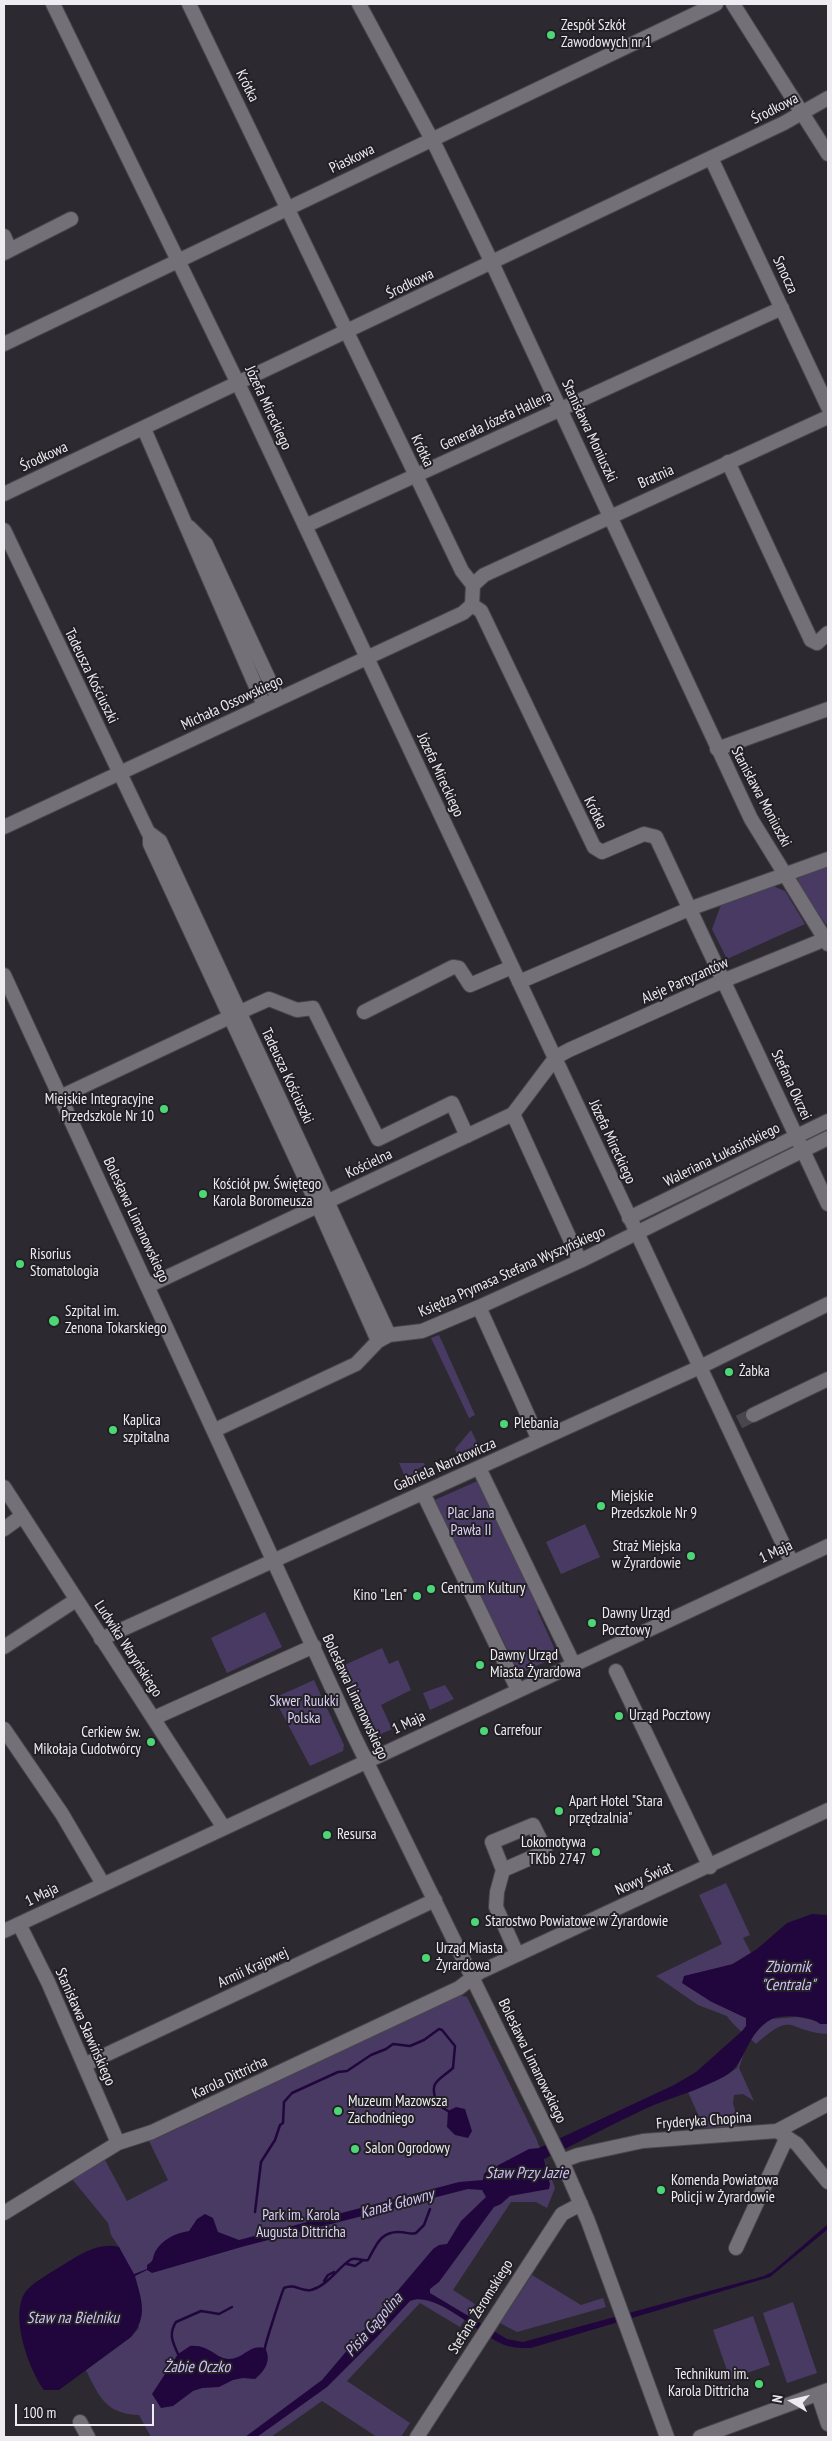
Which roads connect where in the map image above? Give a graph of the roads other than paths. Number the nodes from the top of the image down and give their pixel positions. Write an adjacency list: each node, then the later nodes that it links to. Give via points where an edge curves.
1 (53, 4): 15 (street, Józefa Mireckiego)
2 (189, 4): 11 (street, Krótka)
3 (359, 4): 8 (street, Stanisława Moniuszki)
4 (716, 4): 8 (street, Piaskowa)
5 (733, 4): 7 (street)
6 (828, 98): 7 (street, Środkowa)
7 (803, 114): 9 (street); 10 (street, Środkowa)
8 (431, 138): 11 (street, Piaskowa); 16 (street, Stanisława Moniuszki)
9 (828, 154)
10 (711, 158): 16 (street, Środkowa); 17 (street, Smocza)
11 (289, 208): 15 (street, Piaskowa); 18 (street, Krótka)
12 (71, 219): 14 (street)
13 (4, 236): 14 (street)
14 (7, 251)
15 (176, 261): 19 (street, Piaskowa); 20 (street, Józefa Mireckiego)
16 (492, 263): 18 (street, Środkowa); 22 (street, Stanisława Moniuszki)
17 (782, 308): 21 (street, Smocza); 22 (street, Generała Józefa Hallera)
18 (347, 332): 20 (street, Środkowa); 26 (street, Krótka)
19 (4, 344)
20 (238, 383): 24 (street, Środkowa); 30 (street, Józefa Mireckiego)
21 (828, 407)
22 (561, 408): 26 (street, Generała Józefa Hallera); 28 (street, Stanisława Moniuszki)
23 (828, 417): 25 (street, Bratnia)
24 (144, 429): 27 (street, Środkowa); 29 (street)
25 (728, 462): 28 (street, Bratnia); 34 (street, via 811,640 817,643)
26 (416, 476): 30 (street, Generała Józefa Hallera); 32 (street, Krótka, via 462,571)
27 (4, 494)
28 (610, 517): 32 (street, Bratnia, via 484,575); 39 (street, Stanisława Moniuszki)
29 (182, 519): 36 (street, via 206,544); 37 (street)
30 (305, 526): 35 (street, Józefa Mireckiego)
31 (4, 530): 40 (street, Tadeusza Kościuszki)
32 (473, 585): 33 (street)
33 (472, 605): 35 (street, Michała Ossowskiego, via 463,613); 44 (street, Krótka, via 480,611 594,847 602,852 644,834 656,837)
34 (828, 633)
35 (366, 657): 36 (street, Michała Ossowskiego); 46 (street, Józefa Mireckiego)
36 (278, 699): 37 (street, Michała Ossowskiego)
37 (264, 706): 40 (street, Michała Ossowskiego)
38 (828, 709): 39 (street)
39 (717, 749): 43 (street, Stanisława Moniuszki, via 751,819)
40 (120, 774): 41 (street, Michała Ossowskiego); 51 (street, Tadeusza Kościuszki)
41 (4, 827)
42 (828, 859): 43 (street)
43 (784, 874): 44 (street); 45 (street, Stanisława Moniuszki)
44 (689, 908): 48 (street, Stefana Okrzei); 49 (street)
45 (827, 940): 48 (street, Aleje Partyzantów)
46 (512, 967): 49 (street, Józefa Mireckiego); 50 (street, via 470,985 459,968 450,968)
47 (4, 975): 53 (street, Bolesława Limanowskiego)
48 (725, 980): 52 (street, Aleje Partyzantów); 57 (street, Stefana Okrzei)
49 (519, 982): 52 (street, Józefa Mireckiego)
50 (364, 1012)
51 (230, 1018): 53 (street); 56 (street, via 269,999 297,1010 313,1008 378,1138 452,1103); 60 (street, Tadeusza Kościuszki)
52 (556, 1058): 54 (street, Kościelna); 62 (street, Józefa Mireckiego)
53 (60, 1097): 65 (street, Bolesława Limanowskiego)
54 (514, 1114): 56 (street, Kościelna); 64 (street)
55 (828, 1121): 57 (street, Waleriana Łukasińskiego)
56 (468, 1136): 60 (street, Kościelna)
57 (797, 1137): 59 (street, Stefana Okrzei); 62 (street, Waleriana Łukasińskiego)
58 (828, 1138): 59 (street, Waleriana Łukasińskiego)
59 (804, 1150): 61 (street, Stefana Okrzei); 63 (street, Waleriana Łukasińskiego)
60 (323, 1204): 65 (street, Kościelna); 68 (street, Tadeusza Kościuszki)
61 (828, 1204)
62 (629, 1218): 63 (street, Józefa Mireckiego)
63 (636, 1232): 64 (street, Księdza Prymasa Stefana Wyszyńskiego); 69 (street, Józefa Mireckiego)
64 (580, 1261): 67 (street, Księdza Prymasa Stefana Wyszyńskiego)
65 (148, 1286): 72 (street, Bolesława Limanowskiego)
66 (828, 1304): 69 (street, Gabriela Narutowicza)
67 (479, 1307): 68 (street, Księdza Prymasa Stefana Wyszyńskiego, via 422,1331); 73 (street)
68 (383, 1338): 72 (street, via 356,1364)
69 (700, 1366): 73 (street, Gabriela Narutowicza); 81 (street, Józefa Mireckiego, via 734,1424)
70 (828, 1379): 71 (street)
71 (753, 1415)
72 (215, 1430): 80 (street, Bolesława Limanowskiego)
73 (539, 1440): 74 (street, Gabriela Narutowicza)
74 (479, 1468): 76 (street, Gabriela Narutowicza); 87 (street)
75 (4, 1488): 77 (street, Ludwika Waryńskiego)
76 (423, 1493): 80 (street, Gabriela Narutowicza); 88 (street)
77 (22, 1516): 78 (street); 82 (street, Ludwika Waryńskiego)
78 (4, 1529)
79 (828, 1546): 81 (street, 1 Maja)
80 (275, 1560): 83 (street, Gabriela Narutowicza); 84 (street, Bolesława Limanowskiego)
81 (792, 1563): 86 (street, 1 Maja)
82 (76, 1600): 83 (street, Ludwika Waryńskiego); 85 (street)
83 (101, 1639): 89 (street, Ludwika Waryńskiego)
84 (314, 1646): 89 (street); 91 (street, Bolesława Limanowskiego)
85 (4, 1647)
86 (606, 1650): 87 (street, 1 Maja); 94 (street)
87 (574, 1665): 88 (street, 1 Maja)
88 (518, 1690): 91 (street, 1 Maja)
89 (154, 1718): 93 (street, Ludwika Waryńskiego)
90 (4, 1729): 96 (street, via 62,1814)
91 (366, 1761): 93 (street, 1 Maja); 97 (street, Bolesława Limanowskiego)
92 (828, 1810): 94 (street, Nowy Świat)
93 (224, 1828): 96 (street, 1 Maja)
94 (710, 1867): 100 (street, Nowy Świat)
95 (504, 1870): 100 (street, via 496,1907)
96 (103, 1884): 98 (street, 1 Maja)
97 (435, 1900): 101 (street, Bolesława Limanowskiego); 102 (street, Armii Krajowej)
98 (19, 1924): 99 (street, 1 Maja); 102 (street, Stanisława Sławińskiego)
99 (4, 1931)
100 (518, 1954): 101 (street, Nowy Świat)
101 (473, 1978): 105 (street, Karola Dittricha, via 460,1988 152,2132); 106 (street, Bolesława Limanowskiego)
102 (84, 2065): 105 (street, Stanisława Sławińskiego)
103 (828, 2104): 104 (street)
104 (782, 2134): 106 (street, Fryderyka Chopina, via 643,2141); 107 (street, via 797,2144); 110 (street)
105 (118, 2143): 109 (street, Karola Dittricha)
106 (561, 2159): 108 (street, Bolesława Limanowskiego)
107 (828, 2182)
108 (581, 2204): 115 (street, Stefana Żeromskiego, via 562,2214); 116 (street, Bolesława Limanowskiego)
109 (4, 2213)
110 (736, 2248)
111 (823, 2392): 113 (street); 117 (street)
112 (80, 2422): 114 (street)
113 (828, 2424)
114 (88, 2437)
115 (417, 2437)
116 (667, 2437)
117 (700, 2437)

